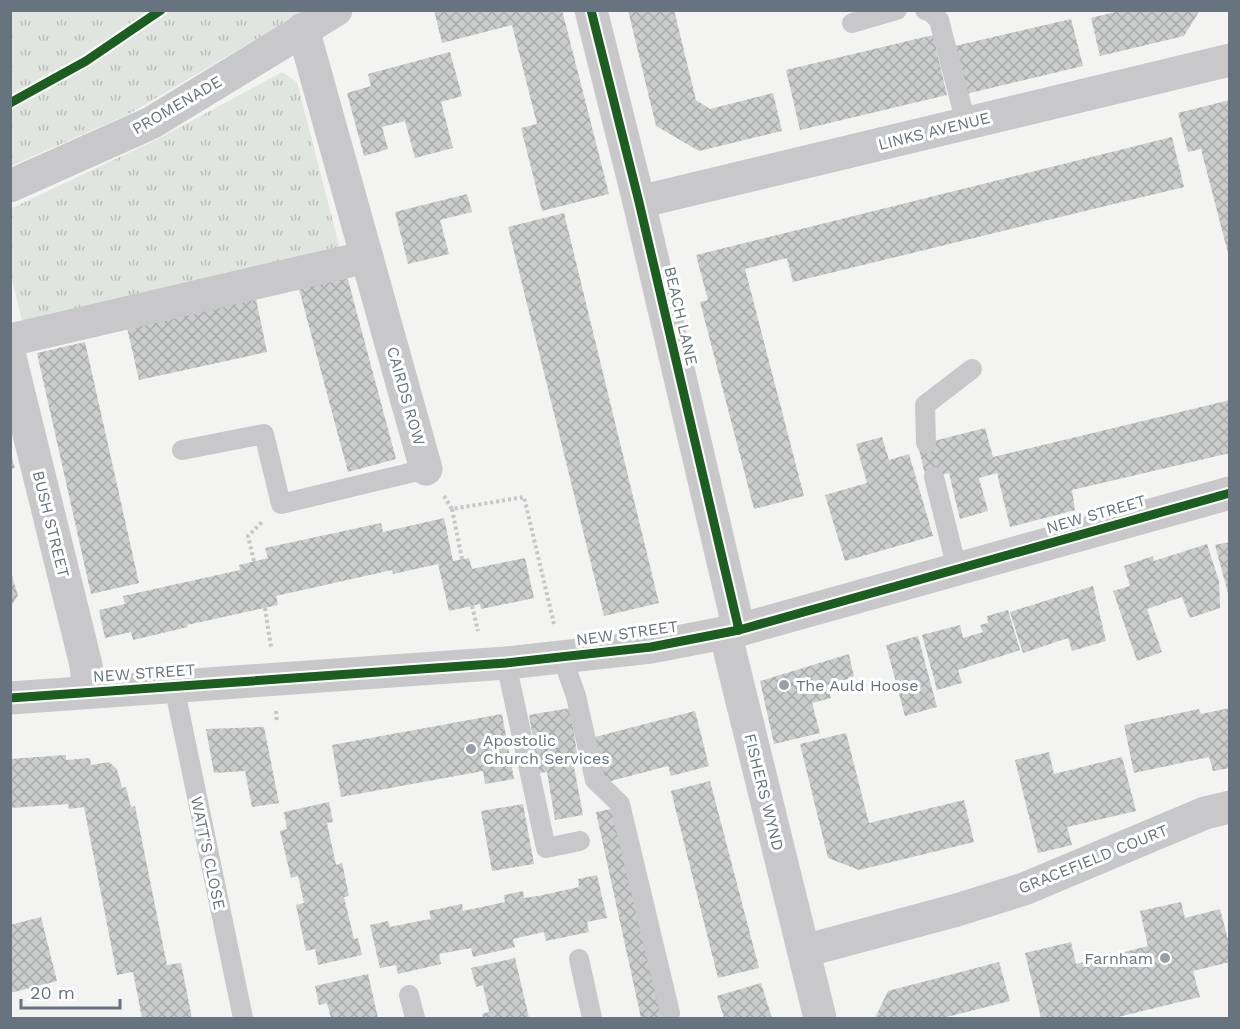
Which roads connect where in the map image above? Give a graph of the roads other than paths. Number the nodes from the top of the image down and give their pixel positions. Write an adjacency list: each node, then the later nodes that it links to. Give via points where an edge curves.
1 (336, 10): 6 (street, PROMENADE)
2 (591, 10): 10 (street, BEACH LANE)
3 (897, 10): 5 (lane)
4 (924, 10): 8 (lane, via 939,20)
5 (852, 23)
6 (303, 29): 9 (street, PROMENADE, via 151,123); 11 (street, CAIRDS ROW)
7 (1230, 60): 8 (street, LINKS AVENUE)
8 (966, 123): 10 (street, LINKS AVENUE)
9 (10, 186)
10 (639, 202): 21 (street, BEACH LANE)
11 (367, 257): 12 (street); 17 (street, CAIRDS ROW)
12 (10, 340)
13 (10, 357): 25 (street, BUSH STREET, via 86,665)
14 (972, 369): 15 (lane, via 925,405)
15 (926, 443)
16 (182, 450): 17 (lane, CAIRDS ROW, via 264,434 281,504)
17 (426, 469)
18 (934, 477): 20 (lane)
19 (1230, 493): 20 (street, NEW STREET)
20 (957, 569): 21 (street, NEW STREET)
21 (732, 631): 22 (street, NEW STREET, via 651,647); 29 (street, FISHERS WYND)
22 (562, 657): 23 (street, NEW STREET); 32 (lane, via 576,696 595,780 620,804)
23 (506, 663): 24 (street, NEW STREET); 28 (lane, via 546,848)
24 (174, 686): 25 (street, NEW STREET); 33 (lane, WATT'S CLOSE)
25 (89, 692): 26 (street, NEW STREET)
26 (10, 698)
27 (1230, 807): 29 (street, GRACEFIELD COURT, via 1205,813 1024,889)
28 (580, 841)
29 (804, 951): 36 (street, FISHERS WYND)
30 (579, 959): 35 (lane)
31 (409, 994): 34 (lane)
32 (670, 1013)
33 (243, 1018)
34 (415, 1018)
35 (592, 1018)
36 (820, 1018)

